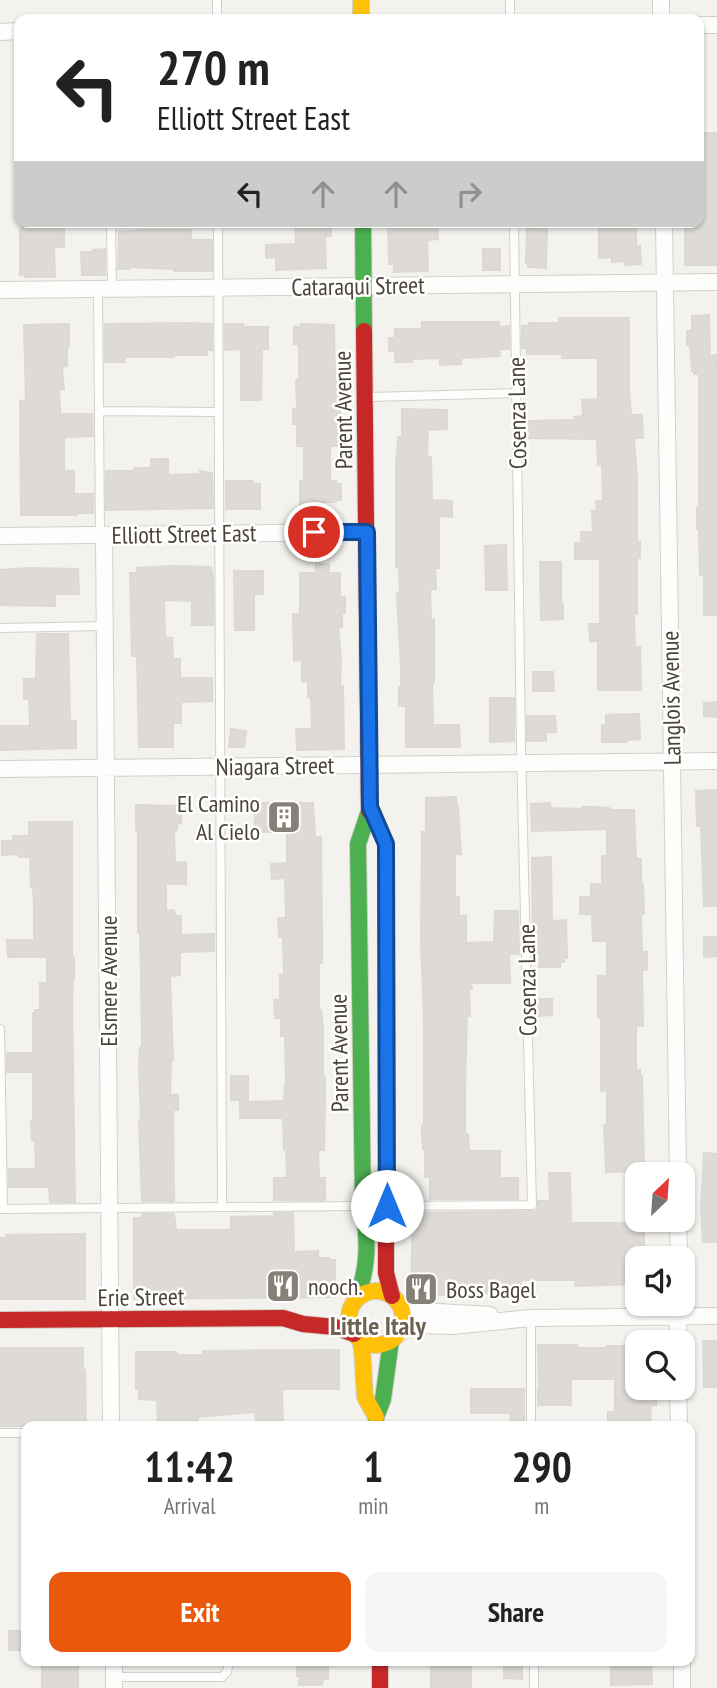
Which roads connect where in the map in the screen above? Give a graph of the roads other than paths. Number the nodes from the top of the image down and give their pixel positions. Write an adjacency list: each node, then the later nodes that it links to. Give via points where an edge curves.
1 (110, 228): 11 (lane)
2 (218, 228): 10 (lane)
3 (363, 228): 9 (street, Parent Avenue)
4 (514, 228): 8 (lane, Cosenza Lane)
5 (664, 228): 7 (street, Langlois Avenue)
6 (717, 282): 7 (street, Cataraqui Street)
7 (665, 283): 8 (street, Cataraqui Street); 23 (street, Langlois Avenue)
8 (515, 284): 9 (street, Cataraqui Street); 13 (lane, Cosenza Lane)
9 (364, 286): 10 (street, Cataraqui Street); 14 (street, Parent Avenue)
10 (218, 288): 11 (street, Cataraqui Street); 16 (lane)
11 (105, 289): 12 (street, Cataraqui Street); 15 (lane)
12 (0, 290)
13 (516, 393): 14 (lane); 25 (lane, Cosenza Lane)
14 (366, 397): 17 (street, Parent Avenue)
15 (99, 411): 16 (lane); 19 (lane)
16 (219, 412): 18 (lane)
17 (367, 532): 18 (street, Elliott Street East); 26 (street, Parent Avenue)
18 (219, 534): 19 (street, Elliott Street East); 27 (lane)
19 (102, 535): 20 (street, Elliott Street East); 21 (street, Elsmere Avenue)
20 (0, 536)
21 (104, 626): 22 (lane); 28 (street, Elsmere Avenue)
22 (0, 628)
23 (672, 761): 24 (street, Niagara Street); 25 (street, Niagara Street); 36 (street, Langlois Avenue)
24 (717, 761)
25 (521, 763): 26 (street, Niagara Street); 38 (lane, Cosenza Lane, via 532,1205)
26 (370, 764): 27 (street, Niagara Street); 30 (street, Parent Avenue)
27 (220, 766): 28 (street, Niagara Street); 39 (lane)
28 (106, 767): 29 (street, Niagara Street); 40 (street, Elsmere Avenue)
29 (0, 769)
30 (370, 807): 31 (street, Parent Avenue, via 358,844); 32 (street, Parent Avenue, via 386,844)
31 (361, 970): 32 (street); 34 (street, Parent Avenue)
32 (386, 970): 35 (street, Parent Avenue)
33 (0, 1029): 41 (lane)
34 (362, 1120): 35 (street); 37 (street, Parent Avenue)
35 (387, 1120): 38 (street, Parent Avenue)
36 (678, 1162)
37 (363, 1206): 38 (lane, Cosenza Lane); 39 (lane, Cosenza Lane); 43 (street, Parent Avenue, via 367,1268)
38 (387, 1206): 42 (street, Parent Avenue, via 386,1273)
39 (222, 1207): 40 (lane, Cosenza Lane)
40 (110, 1208): 41 (lane, Cosenza Lane); 50 (street, Elsmere Avenue)
41 (1, 1209)
42 (396, 1299): 43 (street, via 374,1291); 48 (street, via 421,1311); 52 (street, via 404,1317)
43 (355, 1301): 47 (street, Erie Street); 51 (street, via 349,1316)
44 (625, 1313): 48 (street)
45 (695, 1313): 46 (street)
46 (717, 1316)
47 (283, 1318): 50 (street, Erie Street); 51 (street, Erie Street, via 335,1327)
48 (531, 1318): 52 (street, via 420,1325); 57 (lane)
49 (0, 1320): 50 (street, Erie Street)
50 (110, 1320): 54 (street, Elsmere Avenue)
51 (357, 1337): 52 (street, via 373,1345); 56 (street, via 362,1348 365,1397)
52 (395, 1338): 55 (street)
53 (678, 1400): 58 (street)
54 (111, 1421)
55 (376, 1421)
56 (376, 1421)
57 (531, 1421)
58 (679, 1421)
59 (0, 1433): 60 (lane)
60 (21, 1433)
61 (228, 1666): 65 (lane, via 222,1678)
62 (380, 1666): 66 (street)
63 (534, 1666): 67 (lane)
64 (682, 1666): 68 (street)
65 (114, 1675)
66 (380, 1688)
67 (534, 1688)
68 (682, 1688)

